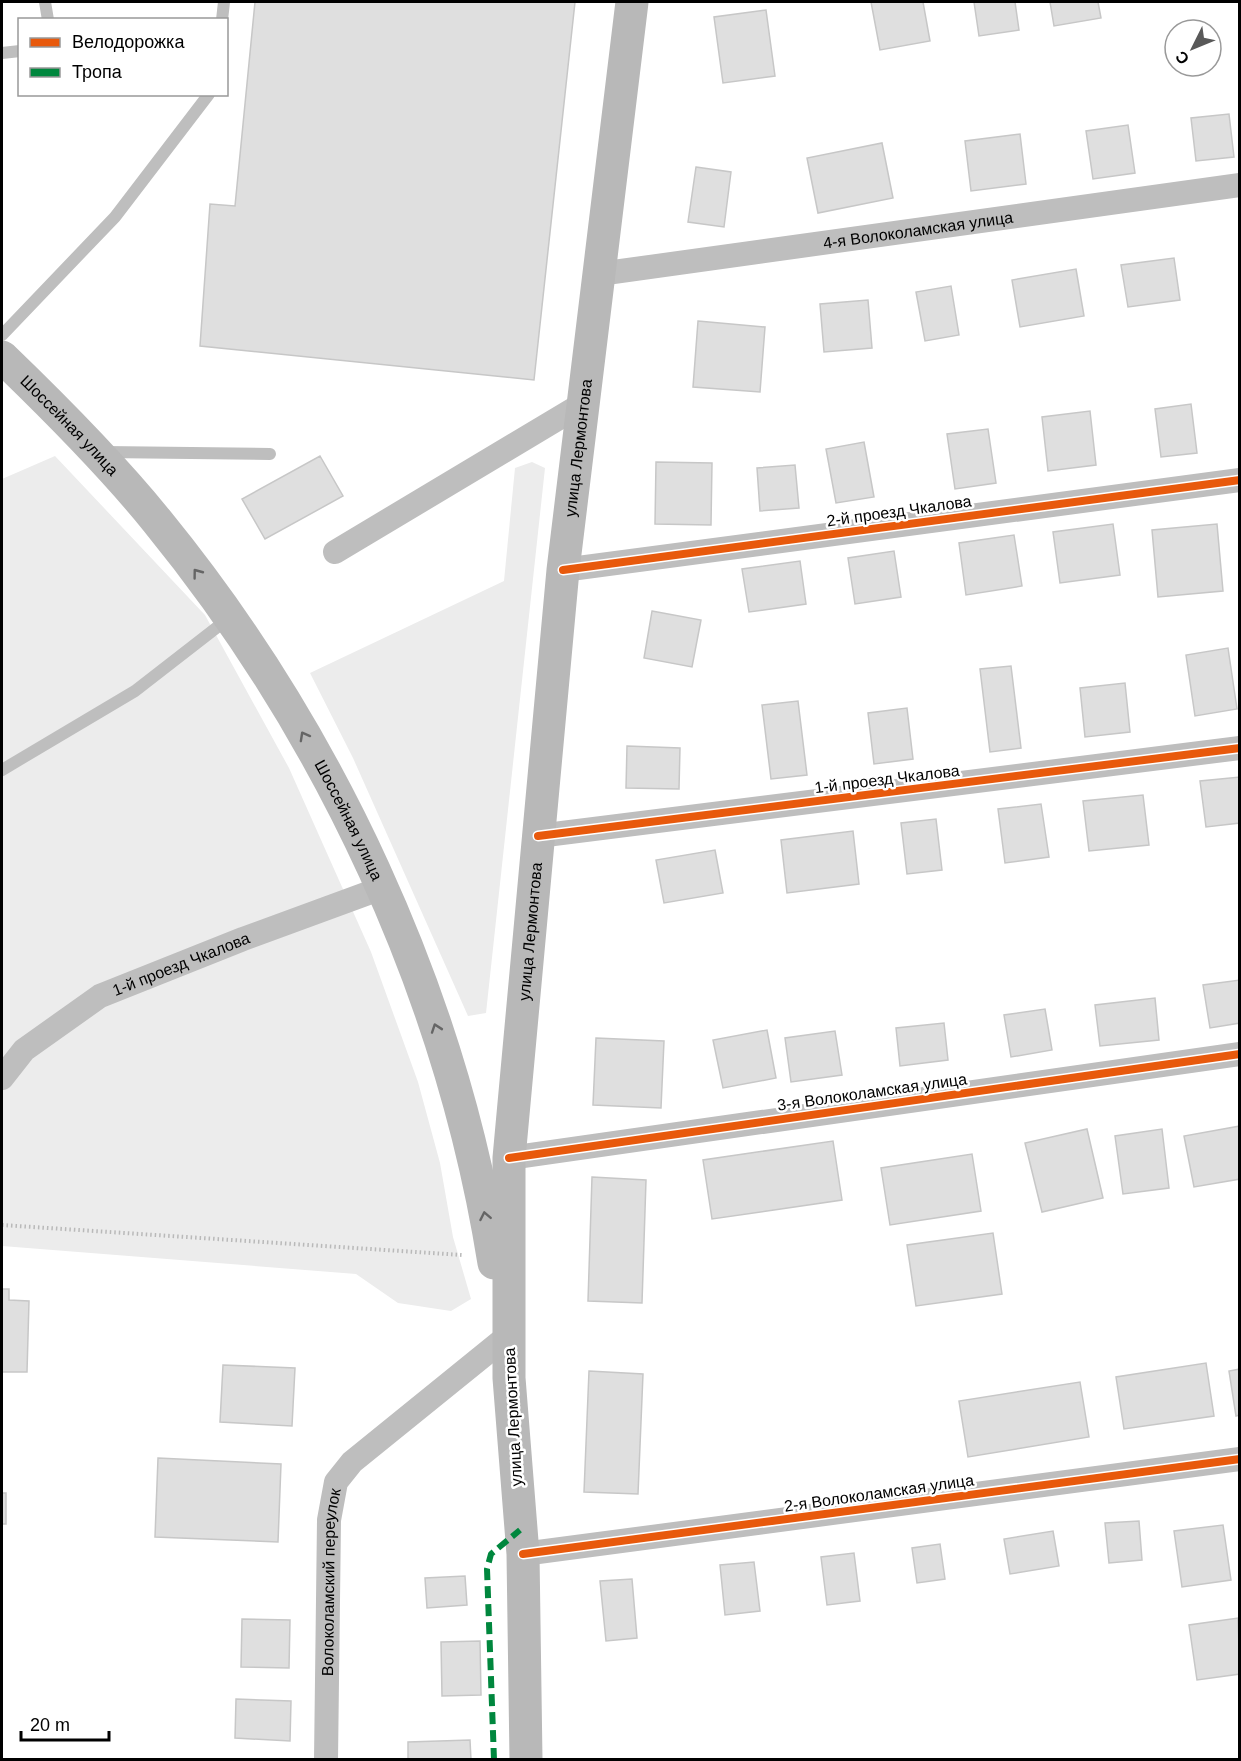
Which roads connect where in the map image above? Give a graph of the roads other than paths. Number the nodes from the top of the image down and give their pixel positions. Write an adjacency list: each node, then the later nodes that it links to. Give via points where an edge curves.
1 (45, 2): 4 (lane)
2 (224, 2): 5 (lane)
3 (632, 2): 10 (main road, улица Лермонтова)
4 (48, 18)
5 (222, 18)
6 (18, 51): 7 (lane)
7 (2, 53)
8 (207, 96): 11 (lane, via 115,217)
9 (1239, 185): 10 (street, 4-я Волоколамская улица)
10 (599, 274): 13 (main road, улица Лермонтова)
11 (2, 335)
12 (2, 357): 14 (main road, Шоссейная улица)
13 (584, 403): 17 (street); 18 (main road, улица Лермонтова)
14 (96, 452): 15 (lane); 19 (main road, Шоссейная улица, one-way to 14, via 157,521)
15 (270, 454)
16 (1239, 480): 18 (street, 2-й проезд Чкалова)
17 (335, 552)
18 (563, 570): 22 (main road, улица Лермонтова)
19 (230, 617): 21 (lane, via 135,691); 23 (main road, Шоссейная улица, one-way to 19, via 326,774)
20 (1239, 748): 22 (street, 1-й проезд Чкалова)
21 (2, 770)
22 (538, 836): 26 (main road, улица Лермонтова)
23 (382, 888): 25 (street, 1-й проезд Чкалова, via 100,996 24,1050); 27 (main road, Шоссейная улица, one-way to 23, via 478,1181 437,1032)
24 (1239, 1054): 26 (street, 3-я Волоколамская улица)
25 (2, 1078)
26 (509, 1158): 28 (main road, улица Лермонтова)
27 (505, 1338): 28 (main road, Шоссейная улица); 31 (street, Волоколамский переулок, via 352,1462 336,1482 329,1520)
28 (509, 1378): 30 (main road, улица Лермонтова)
29 (1239, 1459): 30 (street, 2-я Волоколамская улица)
30 (523, 1554): 32 (main road, улица Лермонтова)
31 (326, 1760)
32 (526, 1760)

